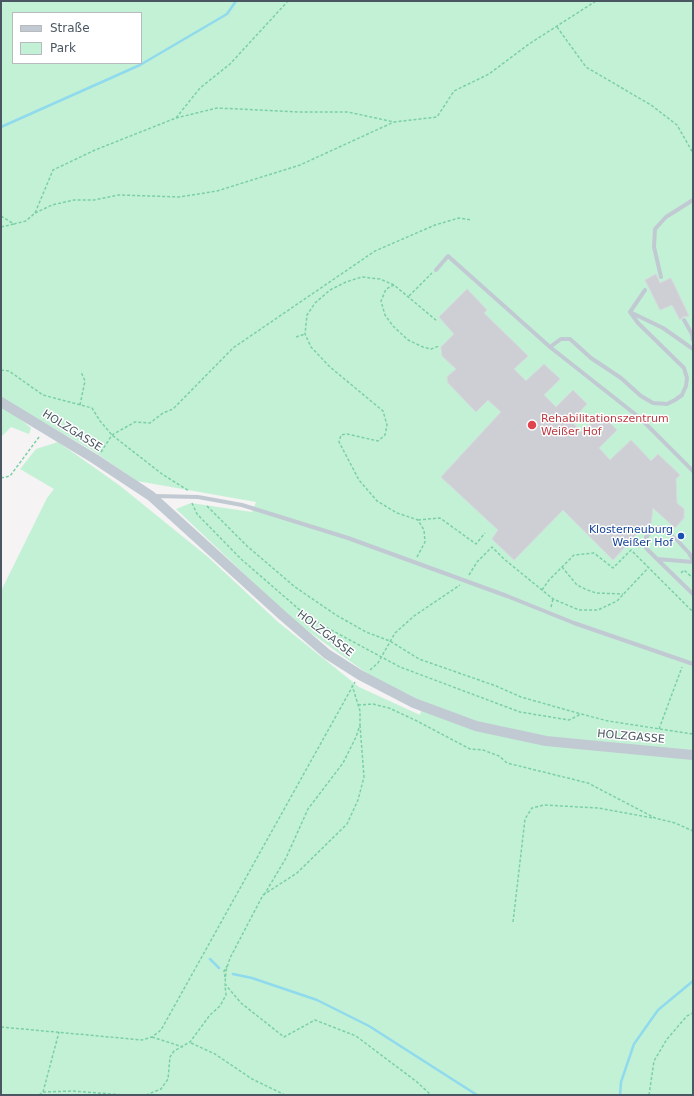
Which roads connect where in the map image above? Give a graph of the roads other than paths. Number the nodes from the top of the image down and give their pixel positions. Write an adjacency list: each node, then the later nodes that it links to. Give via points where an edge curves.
1 (693, 200): 3 (lane, via 666,217 655,229 654,247)
2 (436, 270): 8 (lane, via 448,256)
3 (661, 277)
4 (645, 290): 5 (lane)
5 (630, 312): 8 (lane, via 684,368 687,378 682,395 667,404 654,403 641,396 570,339 561,339); 9 (lane, via 663,328)
6 (684, 320): 7 (lane)
7 (693, 340)
8 (550, 347): 11 (lane, via 640,418)
9 (693, 349)
10 (1, 402): 12 (street, HOLZGASSE)
11 (693, 471)
12 (151, 496): 16 (lane, via 198,497 242,505 348,538 574,623); 17 (street, HOLZGASSE, via 327,654 360,675 414,703 476,726 546,741)
13 (657, 559): 14 (lane); 14 (lane, via 646,548 645,542 654,528 660,527 676,539); 15 (lane)
14 (693, 561)
15 (693, 594)
16 (693, 664)
17 (693, 755)

